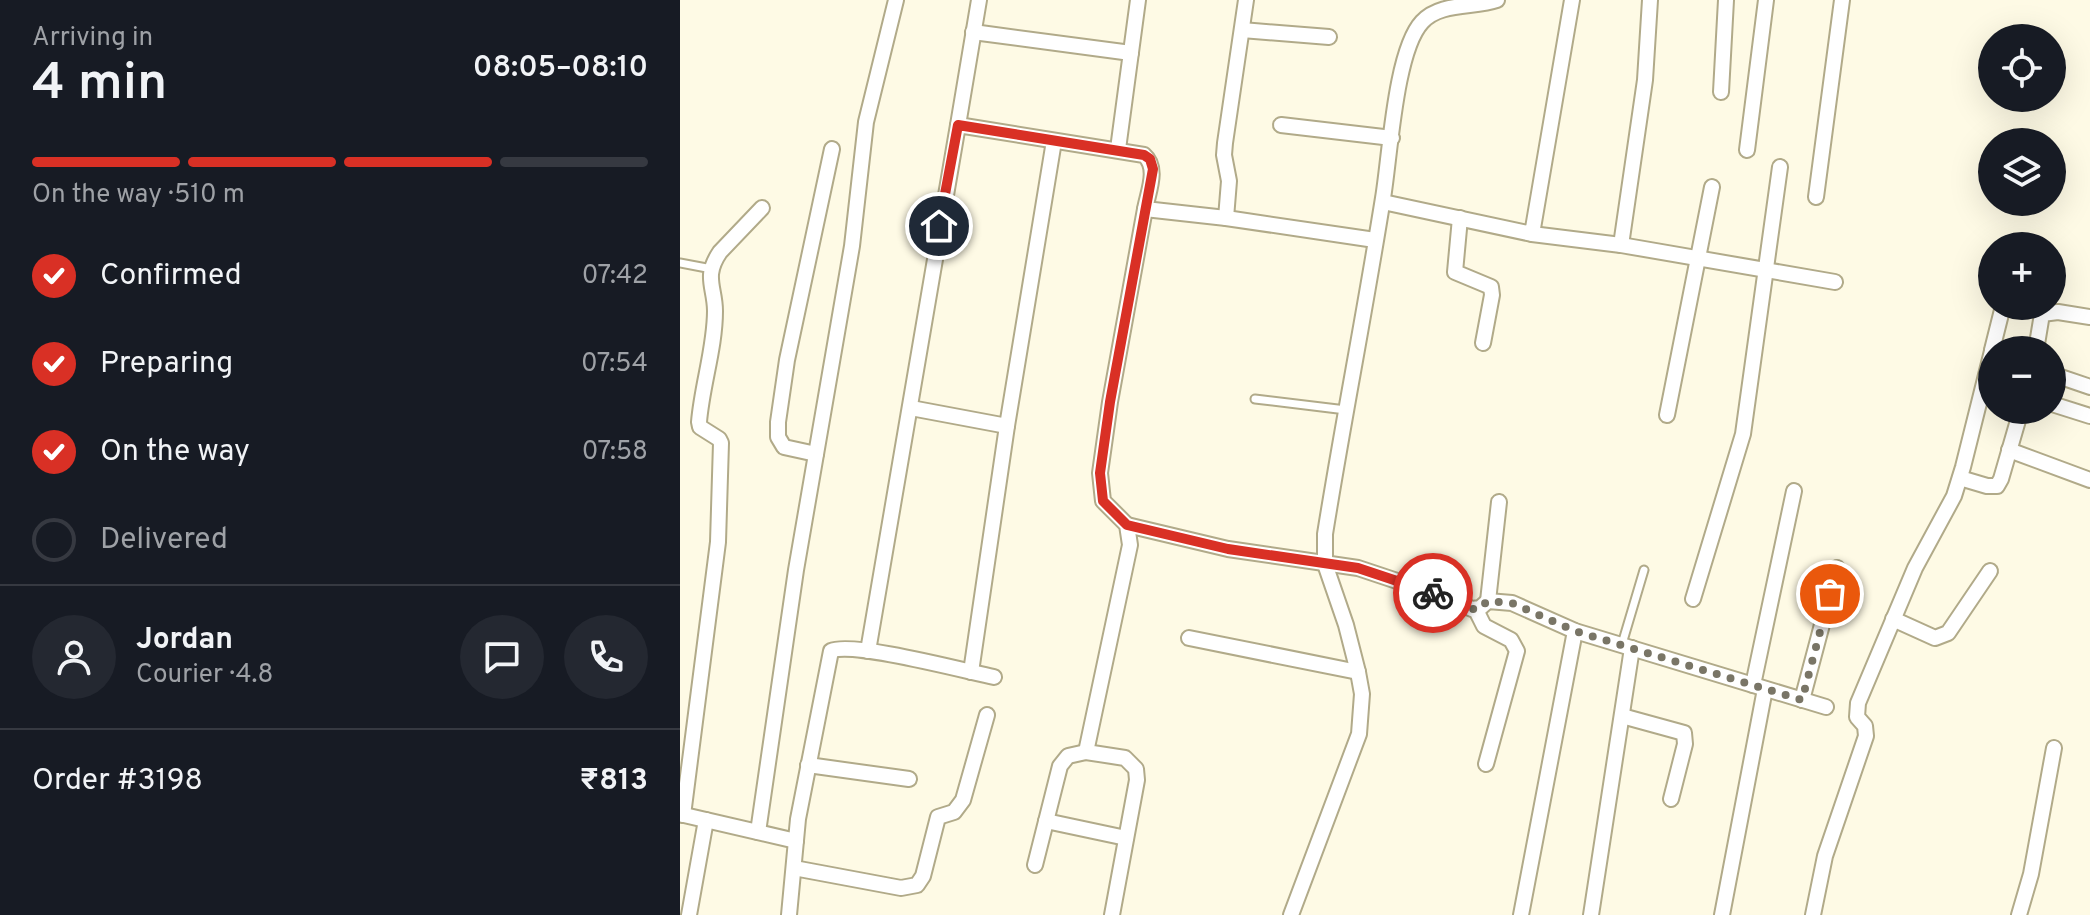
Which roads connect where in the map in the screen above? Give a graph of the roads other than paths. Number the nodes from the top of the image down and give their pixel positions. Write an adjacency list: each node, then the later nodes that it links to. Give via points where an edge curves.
1 (896, 0): 56 (street, via 866,122 852,246)
2 (979, 0): 14 (street)
3 (1138, 0): 16 (street)
4 (1246, 0): 13 (street)
5 (1431, 0): 12 (street)
6 (1497, 0): 12 (street)
7 (1572, 0): 33 (street)
8 (1650, 0): 35 (street, via 1645,80)
9 (1726, 0): 17 (street)
10 (1766, 0): 24 (street)
11 (1842, 0): 27 (street)
12 (1428, 16): 20 (street, via 1408,47)
13 (1242, 30): 15 (street); 31 (street, via 1225,143)
14 (973, 32): 16 (street); 18 (street)
15 (1329, 37)
16 (1131, 53): 23 (street)
17 (1721, 92)
18 (958, 125): 21 (street); 48 (street)
19 (1281, 125): 20 (street)
20 (1392, 138): 28 (street)
21 (1054, 141): 23 (street); 54 (street)
22 (832, 149): 56 (street, via 778,422 784,447)
23 (1118, 149): 30 (street, via 1150,159)
24 (1747, 150)
25 (1780, 167): 39 (street)
26 (1712, 187): 36 (street)
27 (1816, 197)
28 (1383, 202): 32 (street); 34 (street)
29 (762, 208): 38 (street, via 720,252)
30 (1145, 209): 31 (street); 61 (street, via 1100,473 1103,501)
31 (1226, 218): 34 (street)
32 (1460, 218): 33 (street); 43 (street, via 1455,272 1491,287)
33 (1532, 234): 35 (street)
34 (1375, 240): 50 (street)
35 (1621, 245): 36 (street)
36 (1698, 258): 39 (street); 51 (street)
37 (680, 263): 38 (lane)
38 (712, 269): 87 (street, via 716,308 699,422 721,443 718,542)
39 (1765, 271): 40 (street); 66 (street, via 1739,453)
40 (1835, 282)
41 (2090, 317): 42 (street, via 2042,314)
42 (2038, 336)
43 (1483, 343)
44 (2066, 379): 45 (street)
45 (2090, 387)
46 (1255, 399): 50 (lane)
47 (1978, 406): 57 (street)
48 (911, 408): 54 (street); 72 (street)
49 (2066, 408): 52 (street)
50 (1346, 410): 62 (street, via 1325,534)
51 (1667, 415)
52 (2090, 416)
53 (2017, 424): 55 (street)
54 (1007, 426): 73 (street)
55 (2009, 450): 57 (street, via 1997,486); 58 (street)
56 (816, 454): 90 (street)
57 (1960, 478): 68 (street)
58 (2090, 480)
59 (1794, 491): 76 (street)
60 (1499, 502): 67 (street)
61 (1127, 525): 62 (street, via 1228,549); 82 (street, via 1130,545)
62 (1325, 564): 67 (street, via 1375,572); 74 (street)
63 (1837, 568): 77 (street)
64 (1644, 570): 71 (lane)
65 (1990, 571): 68 (street, via 1942,637)
66 (1693, 599)
67 (1482, 606): 69 (street, via 1512,603); 83 (street, via 1484,626 1511,640 1517,651)
68 (1893, 619): 102 (street, via 1856,711 1866,736 1825,856)
69 (1575, 631): 71 (street); 99 (street)
70 (1189, 638): 74 (street)
71 (1627, 647): 76 (street); 80 (street)
72 (868, 651): 73 (street); 84 (street, via 831,651)
73 (971, 672): 75 (street)
74 (1358, 672): 98 (street, via 1359,734)
75 (994, 677)
76 (1759, 687): 77 (street); 101 (street)
77 (1802, 700): 78 (street)
78 (1826, 707)
79 (987, 715): 94 (street, via 963,800 954,812 938,817 917,885 901,888)
80 (1622, 716): 86 (street, via 1684,733); 100 (street)
81 (2054, 748): 103 (street)
82 (1086, 752): 89 (street, via 1063,759); 91 (street, via 1125,758 1136,769)
83 (1486, 764)
84 (808, 765): 85 (street); 92 (street)
85 (909, 779)
86 (1671, 799)
87 (682, 814): 88 (street)
88 (706, 820): 90 (street); 95 (street)
89 (1046, 821): 91 (street); 93 (street)
90 (758, 832): 92 (street)
91 (1126, 838): 97 (street)
92 (796, 841): 94 (street)
93 (1035, 865)
94 (794, 868): 96 (street)
95 (689, 915)
96 (789, 915)
97 (1112, 915)
98 (1291, 915)
99 (1521, 915)
100 (1591, 915)
101 (1722, 915)
102 (1813, 915)
103 (2019, 915)

